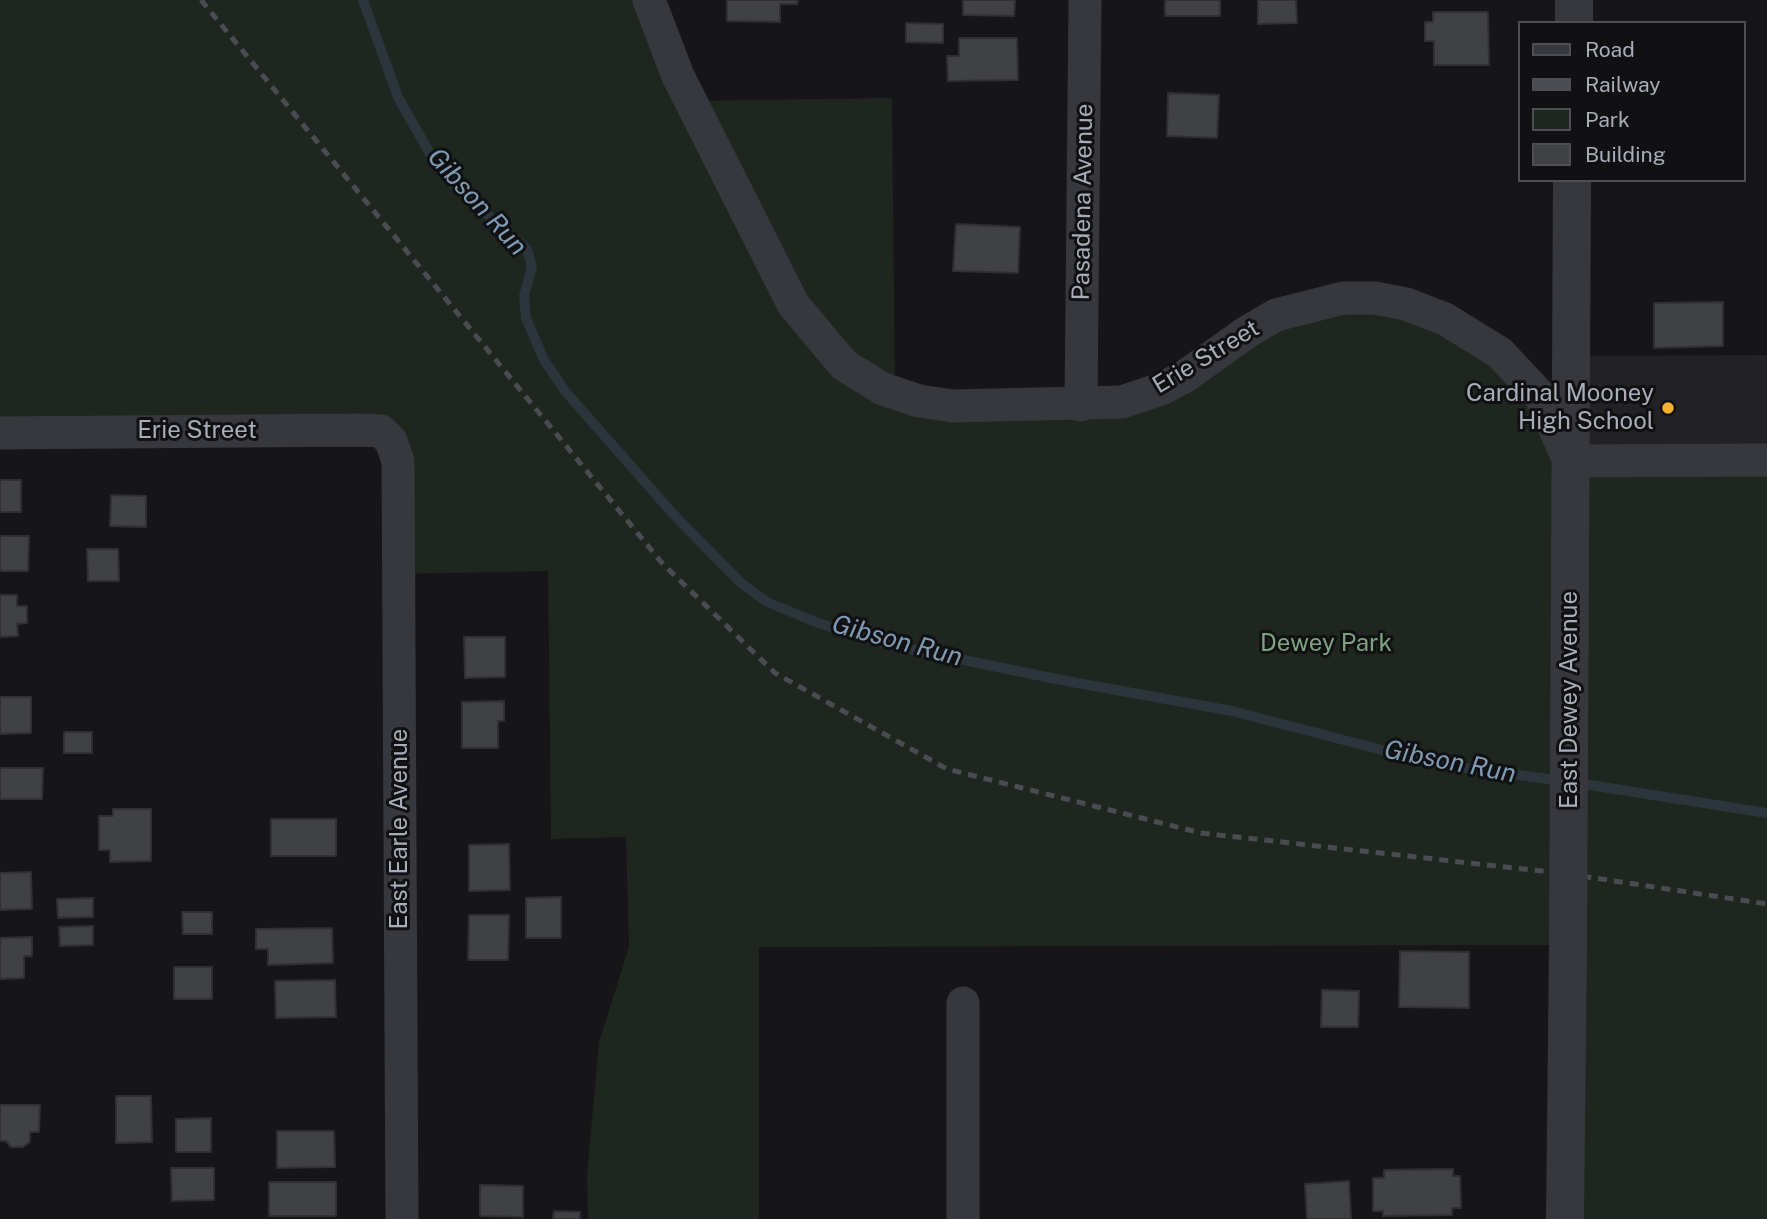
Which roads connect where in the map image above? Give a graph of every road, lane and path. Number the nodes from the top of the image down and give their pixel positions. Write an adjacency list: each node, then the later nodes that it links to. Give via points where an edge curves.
1 (649, 0): 6 (street, Erie Street, via 691,101 793,304 844,365 883,389 919,401 954,406)
2 (1085, 0): 6 (street, Pasadena Avenue)
3 (1574, 0): 4 (street)
4 (1574, 21)
5 (1572, 182): 10 (street, East Dewey Avenue)
6 (1081, 405): 10 (street, Erie Street, via 1122,402 1161,390 1276,315 1343,298 1375,298 1446,319 1500,354 1541,397)
7 (0, 433): 8 (street, Erie Street, via 361,430 381,431)
8 (391, 441): 12 (street, East Earle Avenue, via 398,461)
9 (1767, 460): 10 (street)
10 (1569, 461): 14 (street, East Dewey Avenue, bridge)
11 (963, 1003): 13 (street)
12 (402, 1219)
13 (963, 1219)
14 (1565, 1219)

